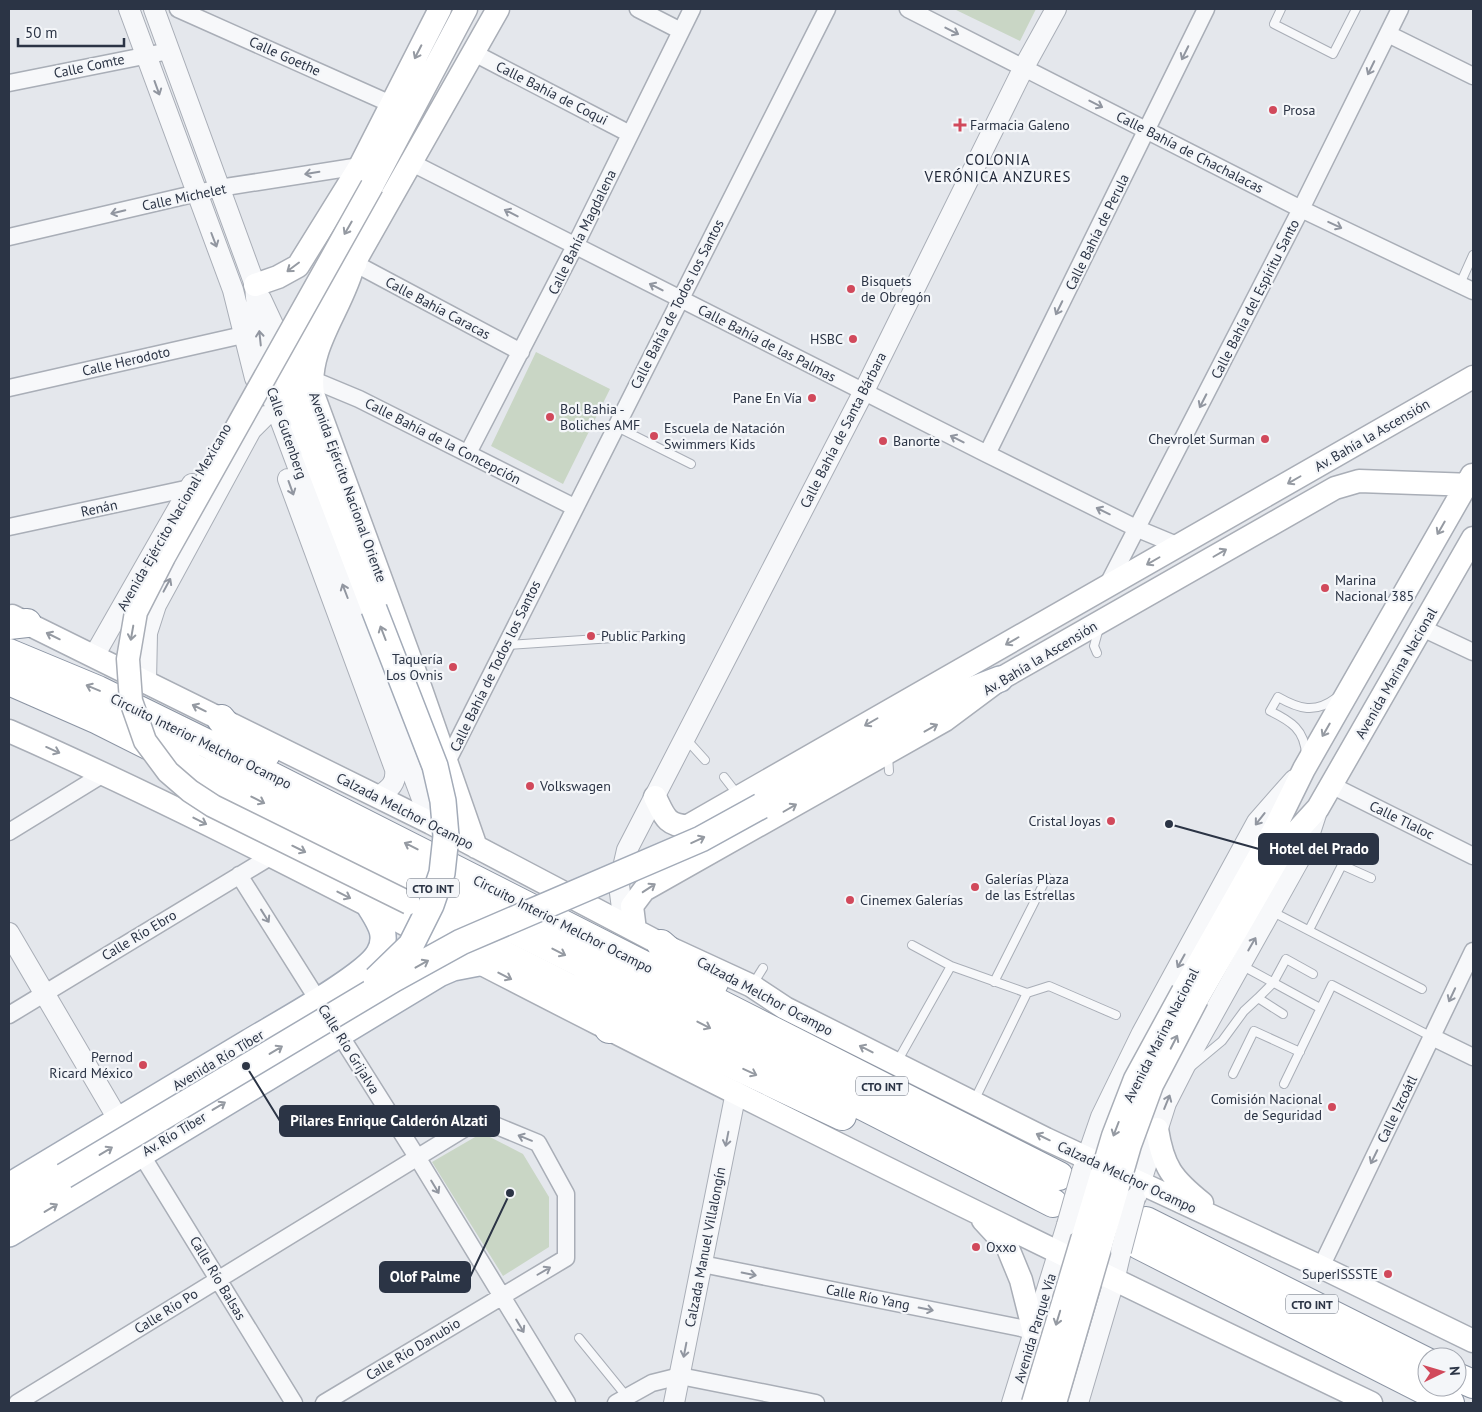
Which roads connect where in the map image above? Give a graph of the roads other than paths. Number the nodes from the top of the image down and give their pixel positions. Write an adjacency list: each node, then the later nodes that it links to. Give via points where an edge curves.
1 (129, 9): 20 (street, Calle Gutenberg)
2 (154, 9): 18 (street, Calle Gutenberg)
3 (178, 9): 24 (street, Calle Goethe)
4 (440, 9): 24 (main road, one-way to 24)
5 (466, 9): 116 (main road, one-way to 116, bridge, via 372,186 136,612 128,660 131,701 145,741 168,772 213,806)
6 (498, 9): 19 (main road)
7 (638, 9): 16 (street)
8 (692, 9): 16 (street, Calle Bahía Magdalena)
9 (827, 9): 38 (street, Calle Bahía de Todos los Santos)
10 (908, 9): 21 (street, Calle Bahía de Chachalacas, one-way to 21)
11 (1056, 9): 21 (street, Calle Bahía de Santa Bárbara)
12 (1206, 9): 25 (street, Calle Bahía de Perula, one-way to 25)
13 (1281, 9): 14 (lane, via 1274,24 1333,54)
14 (1356, 9)
15 (1400, 9): 17 (street, Calle Bahía del Espíritu Santo)
16 (680, 31): 26 (street, Calle Bahía Magdalena)
17 (1388, 34): 22 (street); 31 (street, Calle Bahía del Espíritu Santo, one-way to 31)
18 (169, 51): 20 (street, Calle Comte); 29 (street, Calle Gutenberg)
19 (474, 53): 26 (street, Calle Bahía de Coqui); 27 (main road)
20 (145, 55): 23 (street, Calle Comte); 30 (street, Calle Gutenberg, one-way to 30)
21 (1024, 68): 25 (street, Calle Bahía de Chachalacas, one-way to 25); 45 (street, Calle Bahía de Santa Bárbara)
22 (1473, 76)
23 (9, 83)
24 (391, 104): 28 (main road)
25 (1147, 130): 31 (street, Calle Bahía de Chachalacas); 49 (street, Calle Bahía de Perula, one-way to 49)
26 (630, 134): 33 (street, Calle Bahía Magdalena)
27 (412, 163): 33 (street, Calle Bahía de las Palmas, one-way to 27); 35 (main road)
28 (360, 166): 29 (street, Calle Michelet, one-way to 29); 36 (main road, one-way to 36, via 298,266)
29 (219, 188): 30 (street, Calle Michelet); 36 (street, Calle Gutenberg)
30 (196, 193): 32 (street, Calle Michelet, one-way to 32); 39 (street, Calle Gutenberg, one-way to 39, via 233,290)
31 (1301, 209): 37 (street, Calle Bahía de Chachalacas, one-way to 37); 57 (street, Calle Bahía del Espíritu Santo, one-way to 57)
32 (9, 238)
33 (575, 246): 38 (street, Calle Bahía de las Palmas, one-way to 33); 40 (street, Calle Bahía Magdalena)
34 (1473, 255): 37 (lane)
35 (354, 263): 40 (street, Calle Bahía Caracas); 43 (main road, via 297,348)
36 (255, 285): 43 (street); 75 (street, Calle Gutenberg, one-way to 36, via 274,403 260,345)
37 (1466, 287)
38 (680, 299): 45 (street, Calle Bahía de las Palmas); 47 (street, Calle Bahía de Todos los Santos)
39 (243, 335): 42 (street, Calle Gutenberg); 44 (street, Calle Herodoto)
40 (521, 352): 48 (street, Calle Bahía Magdalena)
41 (1473, 377): 51 (main road, Av. Bahía la Ascensión)
42 (255, 379): 46 (street, Calle Gutenberg); 53 (street, Avenida Ejército Nacional Mexicano)
43 (300, 383): 48 (street, Calle Bahía de la Concepción, via 359,399); 70 (main road, Avenida Ejército Nacional Oriente, via 313,394); 123 (main road, one-way to 43, bridge, via 411,945 442,873 446,836 443,801 434,766 374,609)
44 (9, 388)
45 (864, 391): 49 (street, Calle Bahía de las Palmas, one-way to 45); 80 (street, Calle Bahía de Santa Bárbara)
46 (264, 416): 73 (street, one-way to 46, via 148,632 156,605 251,430); 75 (street, Calle Gutenberg, one-way to 75)
47 (615, 426): 50 (lane); 55 (street, Calle Bahía de Todos los Santos)
48 (468, 453): 55 (street, Calle Bahía de la Concepción)
49 (987, 454): 57 (street, Calle Bahía de las Palmas, one-way to 49)
50 (691, 464)
51 (1323, 464): 54 (main road); 59 (main road, Av. Bahía la Ascensión, one-way to 59)
52 (1471, 481): 54 (main road, Av. Bahía la Ascensión, via 1359,481); 74 (main road, Avenida Marina Nacional, one-way to 74)
53 (190, 488): 56 (street, Renán); 69 (street, Avenida Ejército Nacional Mexicano)
54 (1335, 488): 61 (main road, Av. Bahía la Ascensión, one-way to 54)
55 (574, 507): 65 (street, Calle Bahía de Todos los Santos)
56 (9, 527)
57 (1138, 529): 59 (street, Calle Bahía de las Palmas); 60 (street, Calle Bahía del Espíritu Santo)
58 (1473, 538): 63 (main road, Avenida Marina Nacional)
59 (1179, 546): 60 (main road, Av. Bahía la Ascensión, one-way to 60)
60 (1107, 587): 89 (main road, Av. Bahía la Ascensión, one-way to 89)
61 (1111, 616): 68 (lane, via 1098,632 1094,646); 71 (main road, Av. Bahía la Ascensión)
62 (15, 621): 69 (main road, Calzada Melchor Ocampo / CTO INT, one-way to 62)
63 (1422, 628): 66 (street); 86 (main road, Avenida Marina Nacional)
64 (643, 636): 65 (lane)
65 (505, 645): 82 (street, Calle Bahía de Todos los Santos)
66 (1473, 652)
67 (9, 653): 92 (highway, Circuito Interior Melchor Ocampo / CTO INT, one-way to 67, via 98,690)
68 (1097, 653)
69 (94, 656): 73 (main road, Calzada Melchor Ocampo / CTO INT)
70 (415, 672): 75 (street); 82 (main road, Avenida Ejército Nacional Oriente)
71 (1000, 679): 89 (main road, via 940,702); 104 (main road, Av. Bahía la Ascensión, one-way to 71, via 632,906 644,890 890,761)
72 (9, 680): 77 (highway, Circuito Interior Melchor Ocampo / CTO INT)
73 (146, 682): 78 (main road, Calzada Melchor Ocampo / CTO INT, one-way to 73)
74 (1351, 686): 83 (main road, Avenida Marina Nacional, one-way to 83); 83 (lane, via 1318,709 1295,706 1278,697 1270,711 1288,719 1300,731 1305,745)
75 (373, 689): 87 (street, Calle Gutenberg, via 396,773 392,786); 91 (street, Calle Gutenberg)
76 (9, 699): 77 (highway, via 26,704)
77 (62, 702): 145 (highway, Circuito Interior Melchor Ocampo / CTO INT, one-way to 145, via 706,1025 904,1128)
78 (221, 719): 87 (main road, Calzada Melchor Ocampo / CTO INT); 92 (highway, via 238,740 348,797)
79 (9, 731): 84 (main road, one-way to 84)
80 (686, 738): 81 (lane); 88 (street, Calle Bahía de Santa Bárbara)
81 (705, 760)
82 (447, 762): 94 (main road, Avenida Ejército Nacional Oriente)
83 (1304, 769): 120 (main road, Avenida Marina Nacional); 146 (street, Avenida Marina Nacional, one-way to 146, via 1258,822 1118,1080)
84 (105, 773): 93 (street); 97 (main road, one-way to 97)
85 (724, 777): 89 (lane)
86 (1331, 785): 90 (main road, Avenida Marina Nacional); 96 (street, Calle Tlaloc)
87 (378, 797): 91 (main road, Calzada Melchor Ocampo / CTO INT)
88 (655, 797): 89 (main road, Av. Bahía la Ascensión, via 668,822 676,826 688,826); 95 (street, Calle Bahía de Santa Bárbara)
89 (751, 801): 123 (main road, one-way to 89, bridge, via 461,942 701,839)
90 (1318, 808): 103 (street, Avenida Marina Nacional, via 1304,851); 120 (main road, Avenida Marina Nacional, via 1288,841)
91 (431, 824): 94 (main road, Calzada Melchor Ocampo / CTO INT)
92 (376, 828): 130 (highway, Circuito Interior Melchor Ocampo / CTO INT, one-way to 92)
93 (9, 832)
94 (476, 847): 101 (main road, Calzada Melchor Ocampo / CTO INT)
95 (627, 850): 101 (street, via 607,868); 104 (street, via 618,885)
96 (1473, 856)
97 (270, 857): 98 (street, Calle Río Ebro); 102 (main road, one-way to 102)
98 (239, 875): 118 (street, Calle Río Ebro); 122 (street, Calle Río Grijalva, one-way to 122)
99 (1047, 877): 114 (lane)
100 (1371, 878): 105 (lane, via 1342,865)
101 (558, 889): 104 (main road, Calzada Melchor Ocampo / CTO INT)
102 (370, 908): 110 (main road); 122 (main road, Avenida Río Tíber, via 383,931 379,954 363,970)
103 (1271, 911): 105 (lane); 111 (street, Avenida Marina Nacional, one-way to 103)
104 (629, 927): 107 (main road, Calzada Melchor Ocampo / CTO INT)
105 (1309, 930): 117 (lane)
106 (9, 933): 118 (street)
107 (661, 944): 130 (highway, via 684,965 728,991); 135 (main road, Calzada Melchor Ocampo / CTO INT, one-way to 107, via 785,1008 757,977)
108 (912, 945): 112 (lane)
109 (1473, 951): 132 (street, Calle Izcoátl, one-way to 132)
110 (480, 963): 129 (main road, one-way to 129); 131 (main road, via 444,972)
111 (1240, 965): 115 (lane); 137 (street, Avenida Marina Nacional)
112 (951, 966): 114 (lane); 135 (lane)
113 (1313, 974): 115 (lane, via 1286,959)
114 (994, 982): 119 (lane)
115 (1273, 983): 121 (lane); 124 (lane)
116 (578, 989): 128 (highway); 129 (main road)
117 (1422, 989)
118 (45, 992): 127 (street, Calle Río Ebro); 141 (street)
119 (1027, 993): 125 (lane, via 1049,986); 140 (lane)
120 (1190, 995): 168 (main road, Avenida Marina Nacional, one-way to 168, bridge, via 1135,1079); 175 (main road, Avenida Marina Nacional, one-way to 120, bridge, via 1130,1145)
121 (1258, 998): 126 (lane); 137 (lane, via 1222,1041)
122 (313, 1004): 131 (main road, via 317,1015); 141 (main road, Avenida Río Tíber)
123 (349, 1006): 148 (main road, one-way to 123, bridge)
124 (1320, 1008): 132 (lane, via 1332,985); 133 (lane)
125 (1116, 1014)
126 (1283, 1014)
127 (9, 1015)
128 (639, 1020): 129 (highway); 145 (highway, one-way to 145, via 954,1168)
129 (603, 1026): 139 (main road)
130 (766, 1027): 145 (highway, Circuito Interior Melchor Ocampo / CTO INT)
131 (334, 1036): 143 (main road, Av. Río Tíber, one-way to 131); 144 (street, Calle Río Grijalva)
132 (1432, 1038): 134 (street); 156 (street, Calle Izcoátl, one-way to 156)
133 (1300, 1052): 136 (lane, via 1254,1031); 138 (lane)
134 (1473, 1057)
135 (896, 1063): 140 (main road, Calzada Melchor Ocampo / CTO INT)
136 (1233, 1074)
137 (1177, 1080): 142 (street, Avenida Marina Nacional, one-way to 137)
138 (1284, 1084)
139 (736, 1092): 149 (main road); 155 (street, Calzada Manuel Villalongín, one-way to 155)
140 (974, 1103): 146 (main road, Calzada Melchor Ocampo / CTO INT, one-way to 140)
141 (118, 1119): 147 (main road, Avenida Río Tíber)
142 (1157, 1129): 151 (main road, via 1161,1152 1174,1179); 152 (street, Avenida Marina Nacional)
143 (141, 1154): 153 (main road, Av. Río Tíber, one-way to 143); 157 (street, Calle Río Balsas)
144 (417, 1157): 157 (street, Calle Río Po); 159 (street, Calle Río Grijalva, one-way to 159); 159 (street, Calle Río Danubio, one-way to 144, via 566,1258 566,1194 538,1143 480,1119)
145 (992, 1157): 146 (highway, Circuito Interior Melchor Ocampo / CTO INT); 150 (highway, Circuito Interior Melchor Ocampo / CTO INT)
146 (1080, 1171): 150 (street, Avenida Marina Nacional, bridge); 152 (main road, bridge); 152 (main road, Calzada Melchor Ocampo / CTO INT)
147 (9, 1186)
148 (9, 1210)
149 (974, 1211): 154 (main road); 162 (main road, via 1007,1246 1021,1280)
150 (1060, 1214): 154 (street, Avenida Marina Nacional)
151 (1226, 1223): 152 (main road, Calzada Melchor Ocampo / CTO INT); 156 (main road, Calzada Melchor Ocampo / CTO INT)
152 (1131, 1224): 158 (main road); 165 (highway, CTO INT); 178 (highway, CTO INT)
153 (9, 1234)
154 (1059, 1252): 158 (main road); 160 (street, Avenida Parque Vía)
155 (702, 1264): 162 (street, Calle Río Yang, one-way to 162); 166 (street, Calzada Manuel Villalongín, one-way to 166)
156 (1321, 1266): 164 (main road, Calzada Melchor Ocampo / CTO INT)
157 (218, 1278): 169 (street, Calle Río Po); 170 (street, Calle Río Balsas)
158 (1114, 1281): 161 (street); 177 (main road)
159 (501, 1295): 171 (street, Calle Río Danubio); 172 (street, Calle Río Grijalva, one-way to 172)
160 (1044, 1296): 161 (street, via 1066,1287 1077,1287 1095,1298); 162 (street, Avenida Parque Vía)
161 (1103, 1319): 176 (street)
162 (1034, 1332): 168 (street, Avenida Parque Vía)
163 (578, 1338): 167 (lane)
164 (1473, 1340)
165 (1417, 1357)
166 (680, 1376): 167 (street, via 652,1383); 173 (street, Calzada Manuel Villalongín); 174 (street)
167 (622, 1400)
168 (1019, 1402)
169 (17, 1403)
170 (294, 1403)
171 (324, 1403)
172 (567, 1403)
173 (674, 1403)
174 (816, 1403)
175 (1055, 1403)
176 (1078, 1403)
177 (1371, 1403)
178 (1450, 1403)

